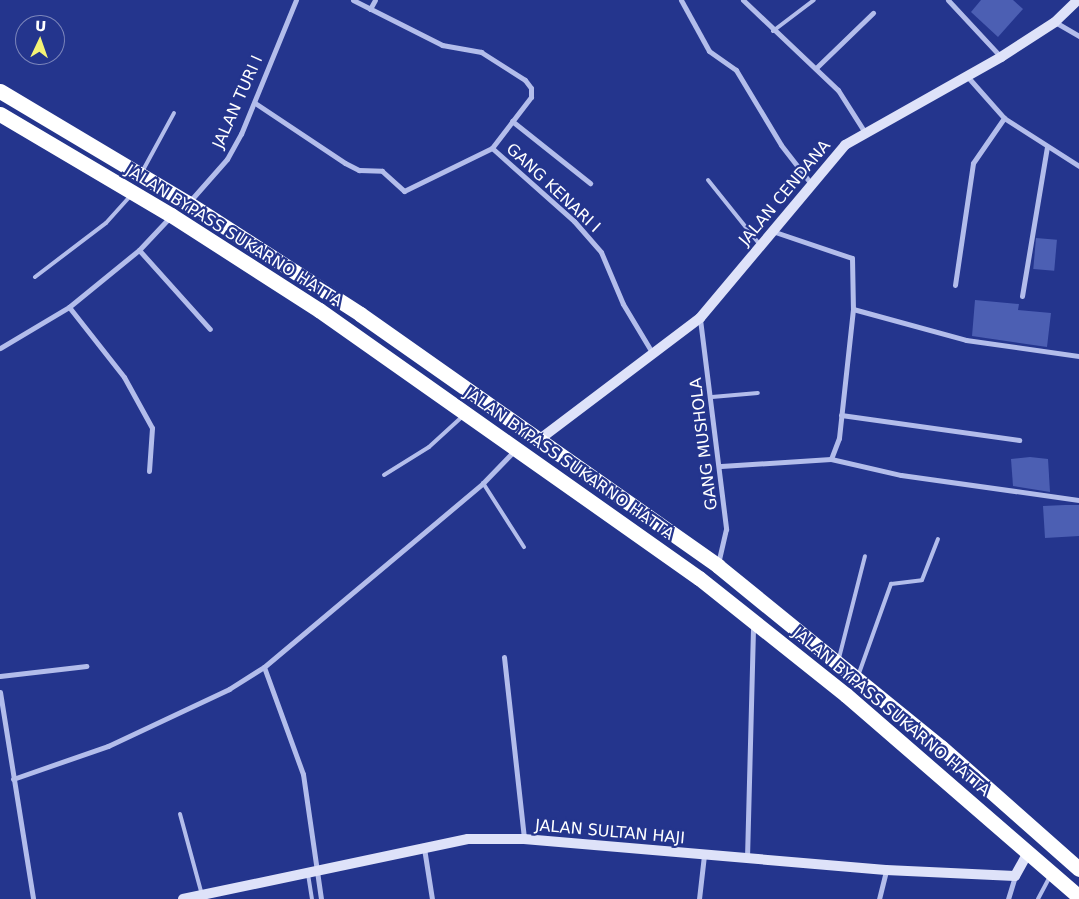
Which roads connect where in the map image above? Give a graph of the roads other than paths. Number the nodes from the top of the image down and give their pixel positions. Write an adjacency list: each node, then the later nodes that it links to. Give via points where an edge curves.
1 (296, 0): 18 (street, JALAN TURI I)
2 (353, 0): 9 (street, GANG KENARI I)
3 (375, 0): 9 (street)
4 (680, 0): 30 (street, via 708,50 736,70 781,145)
5 (743, 0): 12 (street)
6 (814, 0): 12 (lane)
7 (948, 0): 14 (street)
8 (1078, 0): 11 (street, JALAN CENDANA)
9 (370, 9): 22 (street, GANG KENARI I, via 442,45 481,52 525,80 531,98)
10 (874, 14): 15 (street)
11 (1055, 22): 13 (street); 14 (street, JALAN CENDANA)
12 (774, 32): 15 (street)
13 (1079, 36)
14 (1001, 56): 16 (street, JALAN CENDANA)
15 (817, 67): 23 (street, via 838,90)
16 (966, 74): 21 (street); 23 (street, JALAN CENDANA)
17 (0, 91): 27 (highway, JALAN BYPASS SUKARNO HATTA)
18 (255, 103): 25 (street, via 345,163 359,170 382,171 404,191); 32 (street, JALAN TURI I, via 227,159)
19 (174, 113): 27 (lane)
20 (0, 114): 31 (highway, JALAN BYPASS SUKARNO HATTA)
21 (1004, 118): 24 (street); 38 (street, via 971,169)
22 (512, 121): 25 (street, GANG KENARI I); 29 (street)
23 (864, 131): 30 (street, JALAN CENDANA, via 845,145)
24 (1047, 147): 26 (street); 39 (street)
25 (492, 148): 45 (street, GANG KENARI I, via 574,220 601,252 623,304)
26 (1079, 166)
27 (140, 175): 32 (highway, JALAN BYPASS SUKARNO HATTA)
28 (708, 180): 35 (lane)
29 (590, 183)
30 (814, 187): 34 (street, JALAN CENDANA)
31 (134, 192): 33 (highway, JALAN BYPASS SUKARNO HATTA); 37 (lane, via 106,223)
32 (188, 203): 51 (highway, JALAN BYPASS SUKARNO HATTA, via 360,314)
33 (171, 215): 36 (street); 49 (highway, JALAN BYPASS SUKARNO HATTA)
34 (775, 232): 35 (street, JALAN CENDANA); 41 (street, via 852,256)
35 (761, 246): 42 (street, JALAN CENDANA)
36 (139, 250): 40 (street); 43 (street)
37 (36, 277)
38 (955, 285)
39 (1022, 296)
40 (69, 307): 44 (street); 56 (street, via 124,377 152,428)
41 (853, 309): 46 (street, via 966,340); 50 (street)
42 (700, 318): 45 (street, JALAN CENDANA); 48 (street, GANG MUSHOLA)
43 (210, 330)
44 (0, 348)
45 (654, 356): 51 (street, JALAN CENDANA)
46 (1079, 356)
47 (758, 393): 48 (lane)
48 (712, 397): 55 (street, GANG MUSHOLA)
49 (467, 412): 53 (highway, JALAN BYPASS SUKARNO HATTA); 57 (lane, via 446,434)
50 (841, 415): 52 (street); 54 (street, via 839,438)
51 (540, 439): 63 (highway, JALAN BYPASS SUKARNO HATTA)
52 (1018, 440)
53 (516, 448): 58 (street); 64 (highway, JALAN BYPASS SUKARNO HATTA)
54 (831, 459): 55 (street); 59 (street, via 901,475)
55 (721, 466): 63 (street, GANG MUSHOLA, via 726,530)
56 (149, 471)
57 (384, 475)
58 (483, 483): 61 (lane); 68 (street)
59 (1079, 500)
60 (938, 539): 70 (lane, via 922,580 891,584)
61 (524, 547)
62 (865, 556): 66 (lane)
63 (718, 566): 66 (highway, JALAN BYPASS SUKARNO HATTA)
64 (754, 619): 70 (highway, JALAN BYPASS SUKARNO HATTA); 80 (street)
65 (504, 657): 76 (street)
66 (838, 661): 70 (highway, JALAN BYPASS SUKARNO HATTA)
67 (86, 666): 69 (street)
68 (264, 666): 74 (street, via 229,689 108,746); 83 (street, via 302,774)
69 (0, 676)
70 (852, 686): 78 (highway, JALAN BYPASS SUKARNO HATTA); 81 (highway, JALAN BYPASS SUKARNO HATTA)
71 (0, 692): 73 (street)
72 (0, 746): 73 (street)
73 (6, 747): 74 (street)
74 (13, 779): 88 (street)
75 (180, 814): 86 (lane)
76 (524, 839): 77 (street, JALAN SULTAN HAJI, via 468,839); 79 (street, JALAN SULTAN HAJI)
77 (424, 848): 83 (street, JALAN SULTAN HAJI); 92 (street)
78 (1028, 853): 84 (highway, JALAN BYPASS SUKARNO HATTA); 85 (street)
79 (704, 854): 80 (street, JALAN SULTAN HAJI); 93 (street)
80 (748, 858): 82 (street, JALAN SULTAN HAJI)
81 (1079, 869)
82 (886, 870): 85 (street, JALAN SULTAN HAJI); 94 (street)
83 (313, 872): 86 (street, JALAN SULTAN HAJI); 90 (lane); 91 (street)
84 (1052, 874): 87 (highway, JALAN BYPASS SUKARNO HATTA); 96 (lane)
85 (1015, 876): 95 (street)
86 (202, 895): 89 (street, JALAN SULTAN HAJI)
87 (1079, 897)
88 (33, 899)
89 (183, 899)
90 (312, 899)
91 (321, 899)
92 (432, 899)
93 (699, 899)
94 (879, 899)
95 (1008, 899)
96 (1038, 899)

